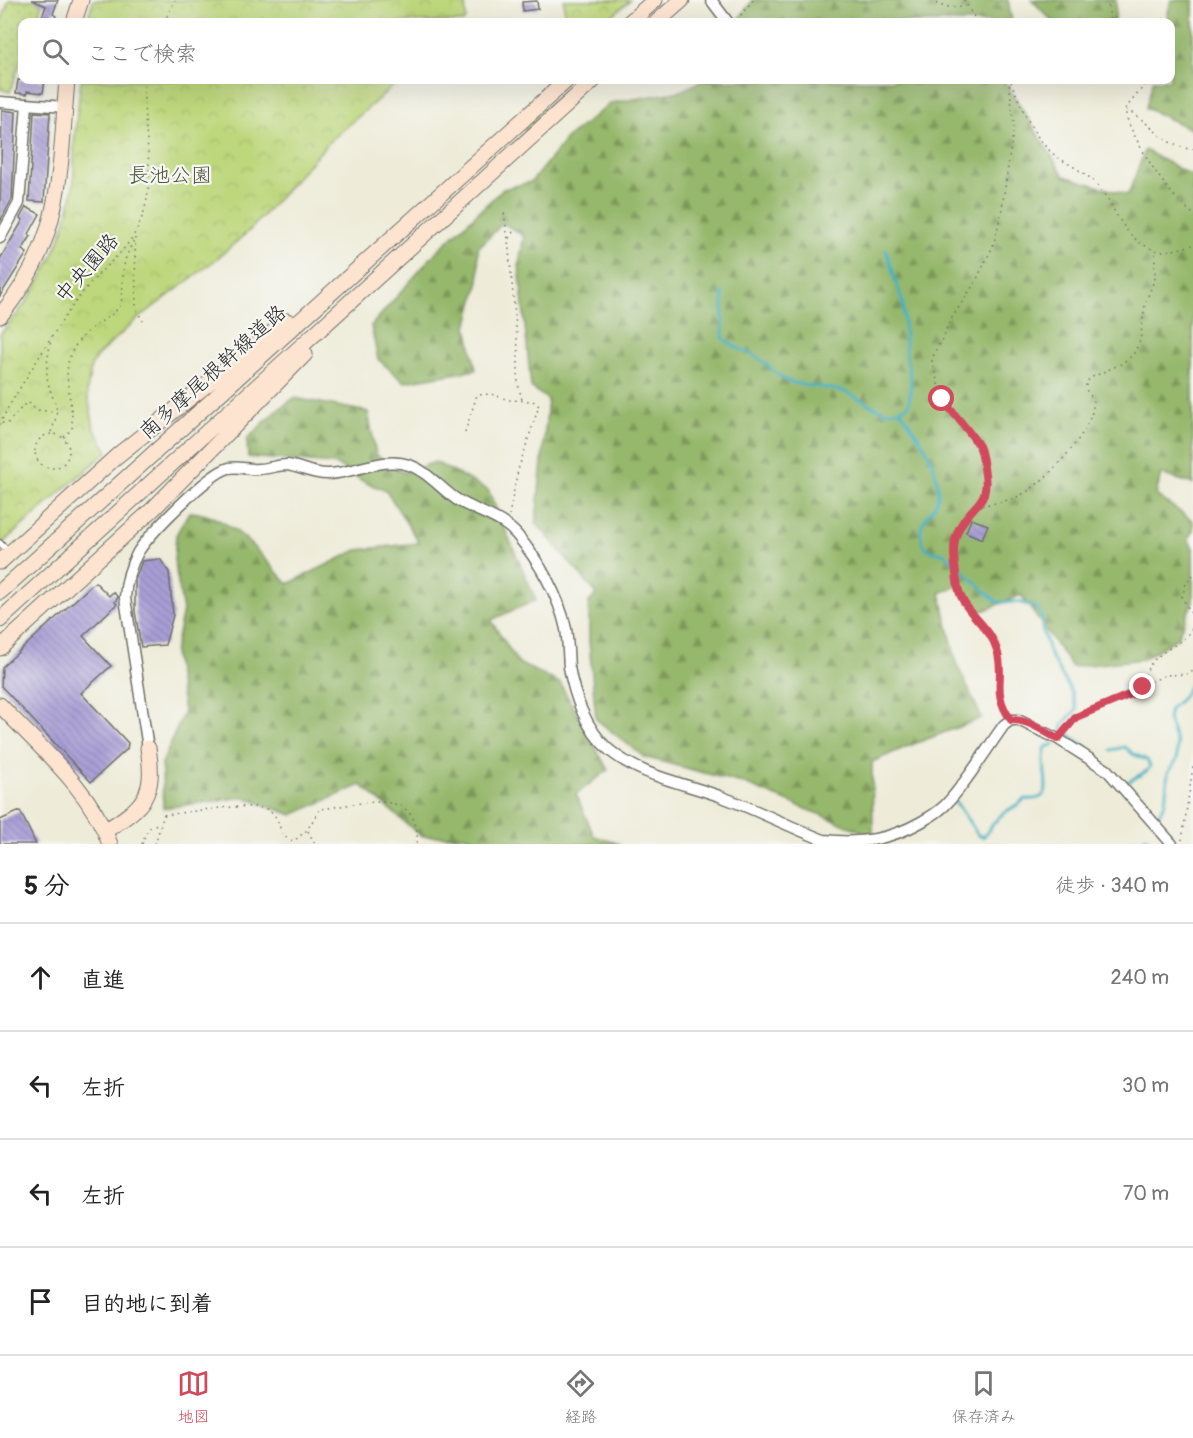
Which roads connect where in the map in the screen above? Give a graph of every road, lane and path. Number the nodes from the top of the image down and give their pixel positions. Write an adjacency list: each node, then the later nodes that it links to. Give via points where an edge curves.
1 (81, 0): 11 (main road)
2 (175, 0): 12 (path)
3 (655, 0): 13 (main road)
4 (682, 0): 14 (main road)
5 (711, 0): 15 (street)
6 (753, 0): 16 (path)
7 (931, 0): 10 (path, via 949,8)
8 (964, 0): 10 (path)
9 (1108, 0): 18 (path)
10 (966, 6): 17 (path)
11 (75, 18)
12 (166, 18)
13 (635, 18)
14 (662, 18)
15 (727, 18)
16 (738, 18)
17 (974, 18)
18 (1110, 18)
19 (67, 84): 28 (main road)
20 (146, 84): 35 (path, 中央園路, via 150,185)
21 (563, 84): 38 (main road, 南多摩尾根幹線道路)
22 (590, 84): 33 (main road, 南多摩尾根幹線道路)
23 (1009, 84): 50 (path, via 1014,125 993,246 948,324 932,361 942,399 980,448 986,490)
24 (1011, 84): 40 (path, via 1039,137 1054,154 1098,185 1116,217 1136,241)
25 (1146, 84): 29 (path)
26 (0, 102): 27 (street)
27 (27, 104): 28 (street); 36 (street, via 19,203)
28 (65, 107): 41 (main road, via 57,197 50,226 28,278)
29 (1125, 109): 30 (path, via 1171,143); 32 (path, via 1126,120 1154,172)
30 (1193, 149)
31 (504, 213): 37 (path)
32 (1193, 214)
33 (431, 226): 56 (main road, 南多摩尾根幹線道路); 58 (main road, via 153,509)
34 (513, 232): 37 (path)
35 (135, 236): 42 (path, via 136,309); 43 (path, 中央園路, via 88,285); 49 (path, via 124,265 119,306 78,341 71,354 66,384 73,420 72,429)
36 (0, 238)
37 (508, 240): 44 (path, via 518,384)
38 (388, 241): 52 (main road, via 115,451); 54 (main road, 南多摩尾根幹線道路)
39 (1193, 245): 40 (path)
40 (1155, 250): 50 (path, via 1155,278 1145,304 1140,341 1133,355 1086,383 1094,404 1091,417 1074,444 1041,481 1022,495)
41 (0, 316)
42 (143, 321)
43 (51, 338): 45 (path, via 46,367); 46 (path, 中央園路)
44 (523, 400): 47 (path, via 477,395); 51 (path, via 539,406 518,470)
45 (58, 412): 46 (path, via 36,410 29,403 7,424); 48 (path)
46 (0, 423)
47 (465, 432)
48 (50, 433): 49 (path); 49 (path, via 39,438 34,452 46,467 58,467 68,458)
49 (64, 437)
50 (976, 507): 62 (path, via 963,520 954,543 957,583 969,612 994,641 1001,663 1000,701)
51 (507, 525): 62 (street, via 531,554 557,600 577,697 587,722 606,747 635,767 752,809 801,832 840,843 895,836 938,812); 64 (street, via 456,498 418,469 399,463 327,475 288,465 220,471 150,538 129,573 126,612)
52 (3, 553)
53 (1193, 575): 55 (path, via 1182,597)
54 (0, 592)
55 (1193, 617)
56 (0, 620)
57 (1193, 626): 60 (path, via 1185,637 1156,657 1144,677)
58 (0, 648)
59 (1193, 670): 60 (path, via 1189,674 1166,675)
60 (1143, 687): 63 (path, via 1076,717)
61 (0, 705): 71 (main road, via 80,790)
62 (1011, 720): 63 (street, via 1031,724)
63 (1058, 739): 76 (street, via 1107,770)
64 (148, 747): 71 (main road, via 150,777 144,800)
65 (1193, 767): 66 (path)
66 (1192, 782): 77 (path)
67 (165, 811): 68 (path)
68 (164, 815): 69 (path); 70 (path, via 261,806 275,815 287,840 294,841)
69 (162, 824): 72 (path, via 147,829); 73 (path)
70 (307, 830): 74 (path); 75 (path, via 320,809 365,801 398,804 416,823)
71 (108, 837)
72 (142, 844)
73 (155, 844)
74 (315, 844)
75 (417, 844)
76 (1172, 844)
77 (1182, 844)

